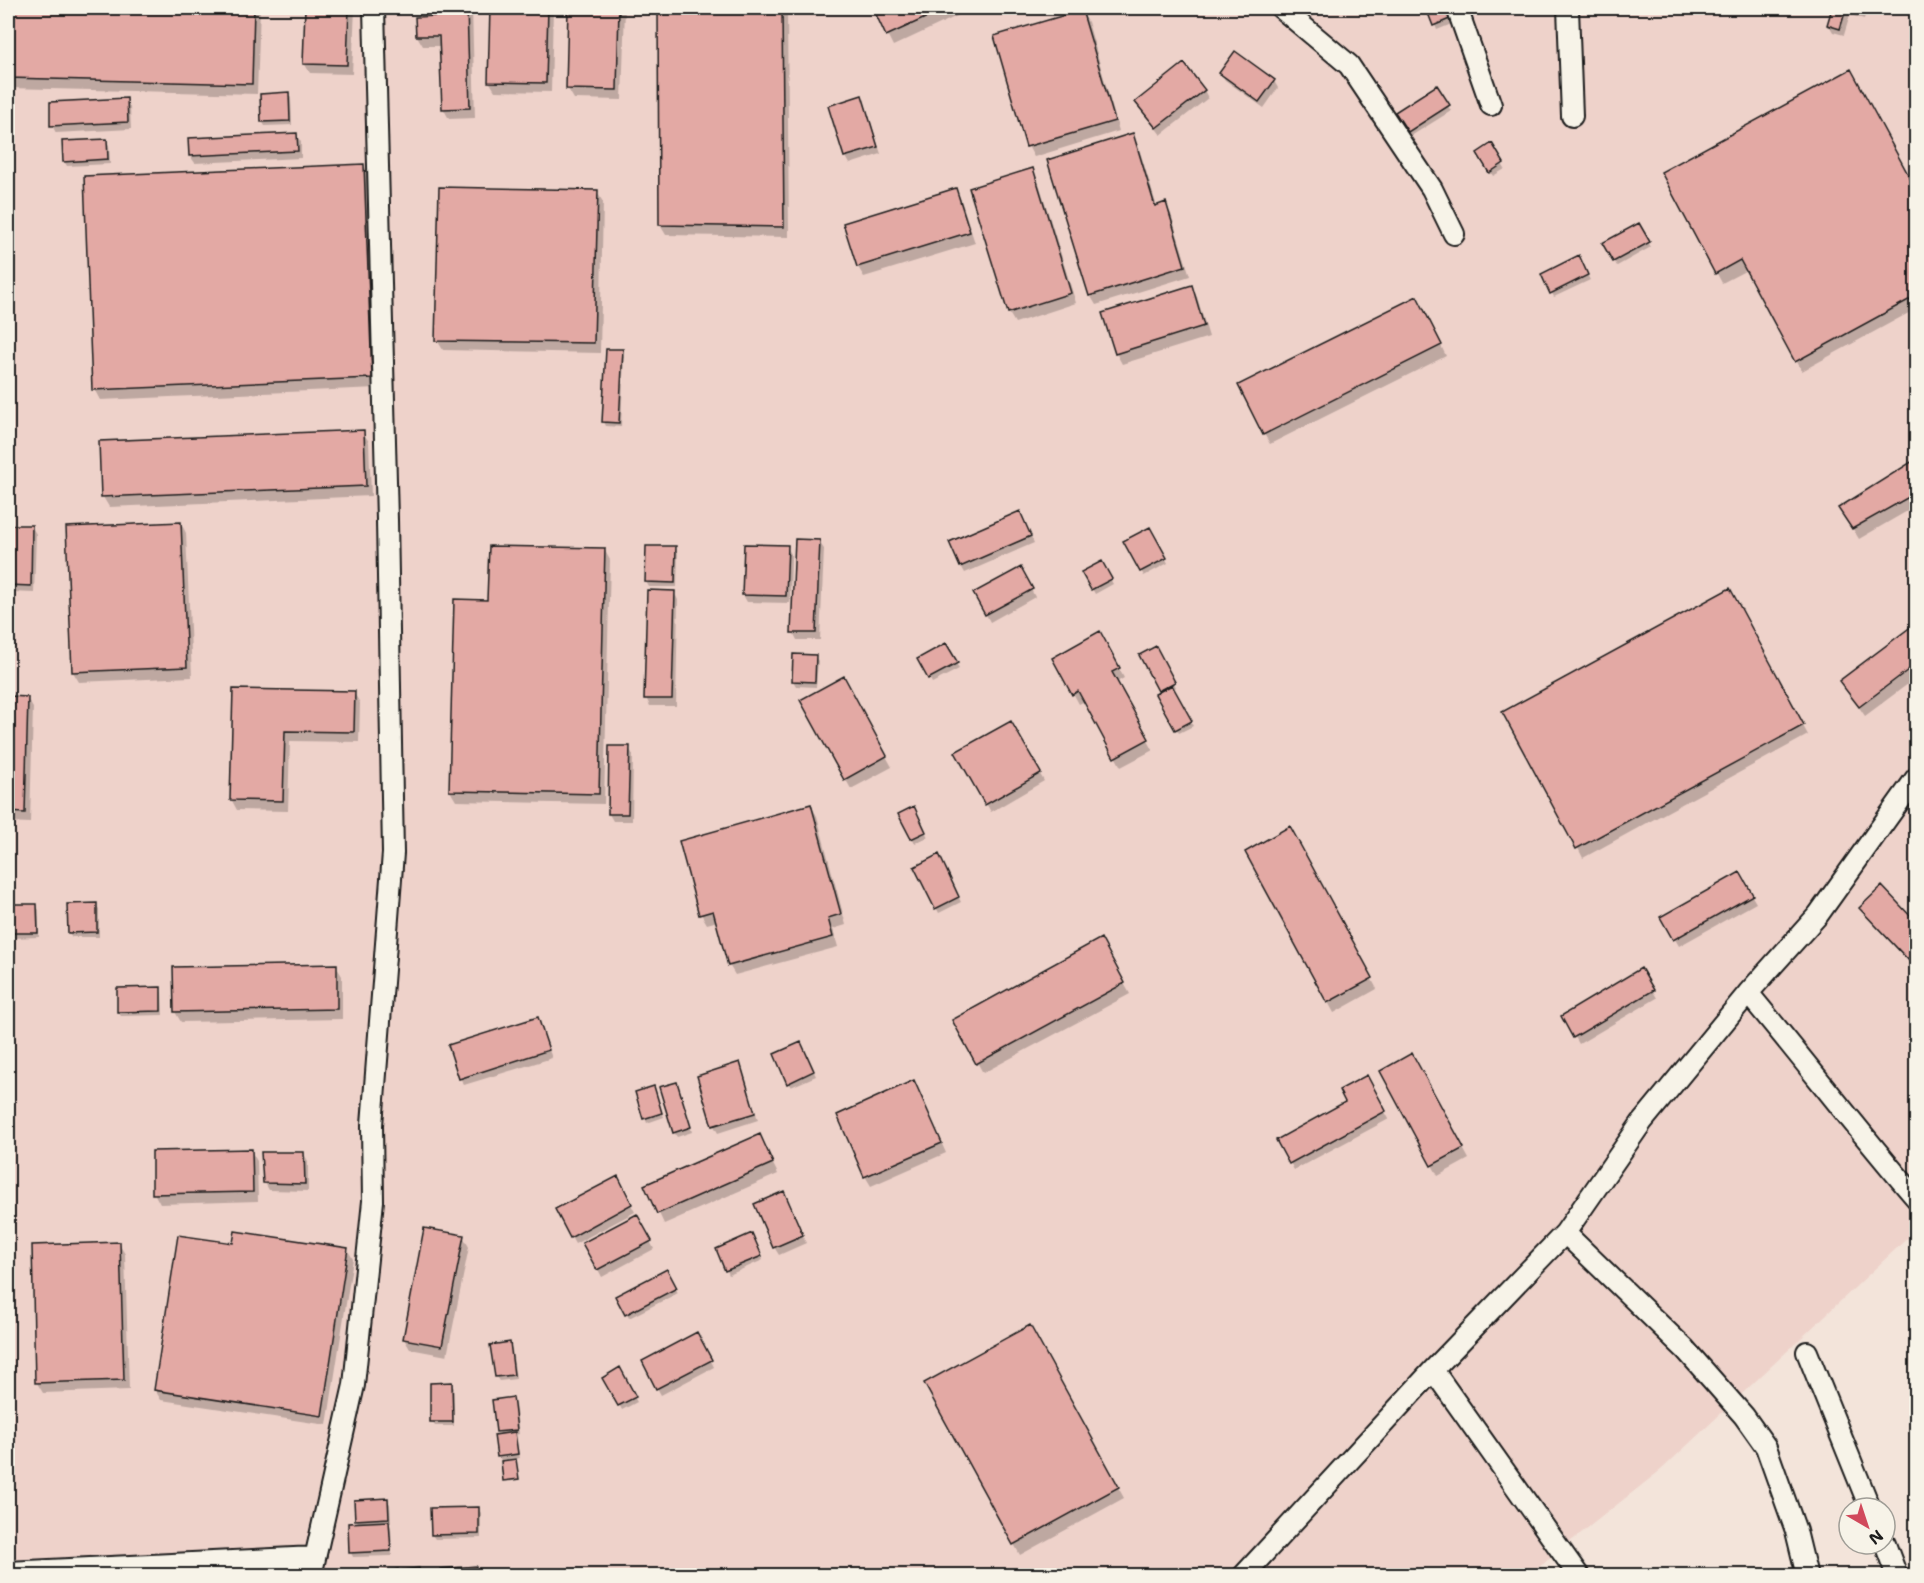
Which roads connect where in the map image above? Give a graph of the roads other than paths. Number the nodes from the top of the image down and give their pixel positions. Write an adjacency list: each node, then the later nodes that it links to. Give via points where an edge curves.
1 (374, 8): 16 (street, via 393,853 372,1125 373,1201 354,1385)
2 (1281, 8): 7 (street, via 1349,65 1432,189)
3 (1457, 8): 5 (street)
4 (1568, 8): 6 (street)
5 (1491, 105)
6 (1572, 116)
7 (1454, 234)
8 (1917, 778): 9 (street, via 1818,915)
9 (1748, 993): 10 (street); 11 (street, via 1642,1122)
10 (1917, 1198)
11 (1564, 1233): 13 (street); 20 (street, via 1685,1349 1744,1416 1766,1447)
12 (1807, 1352): 14 (street)
13 (1433, 1370): 18 (street); 19 (street)
14 (1865, 1496)
15 (1890, 1556): 21 (street)
16 (313, 1566): 17 (street)
17 (8, 1572)
18 (1243, 1575)
19 (1579, 1575)
20 (1807, 1575)
21 (1897, 1575)

